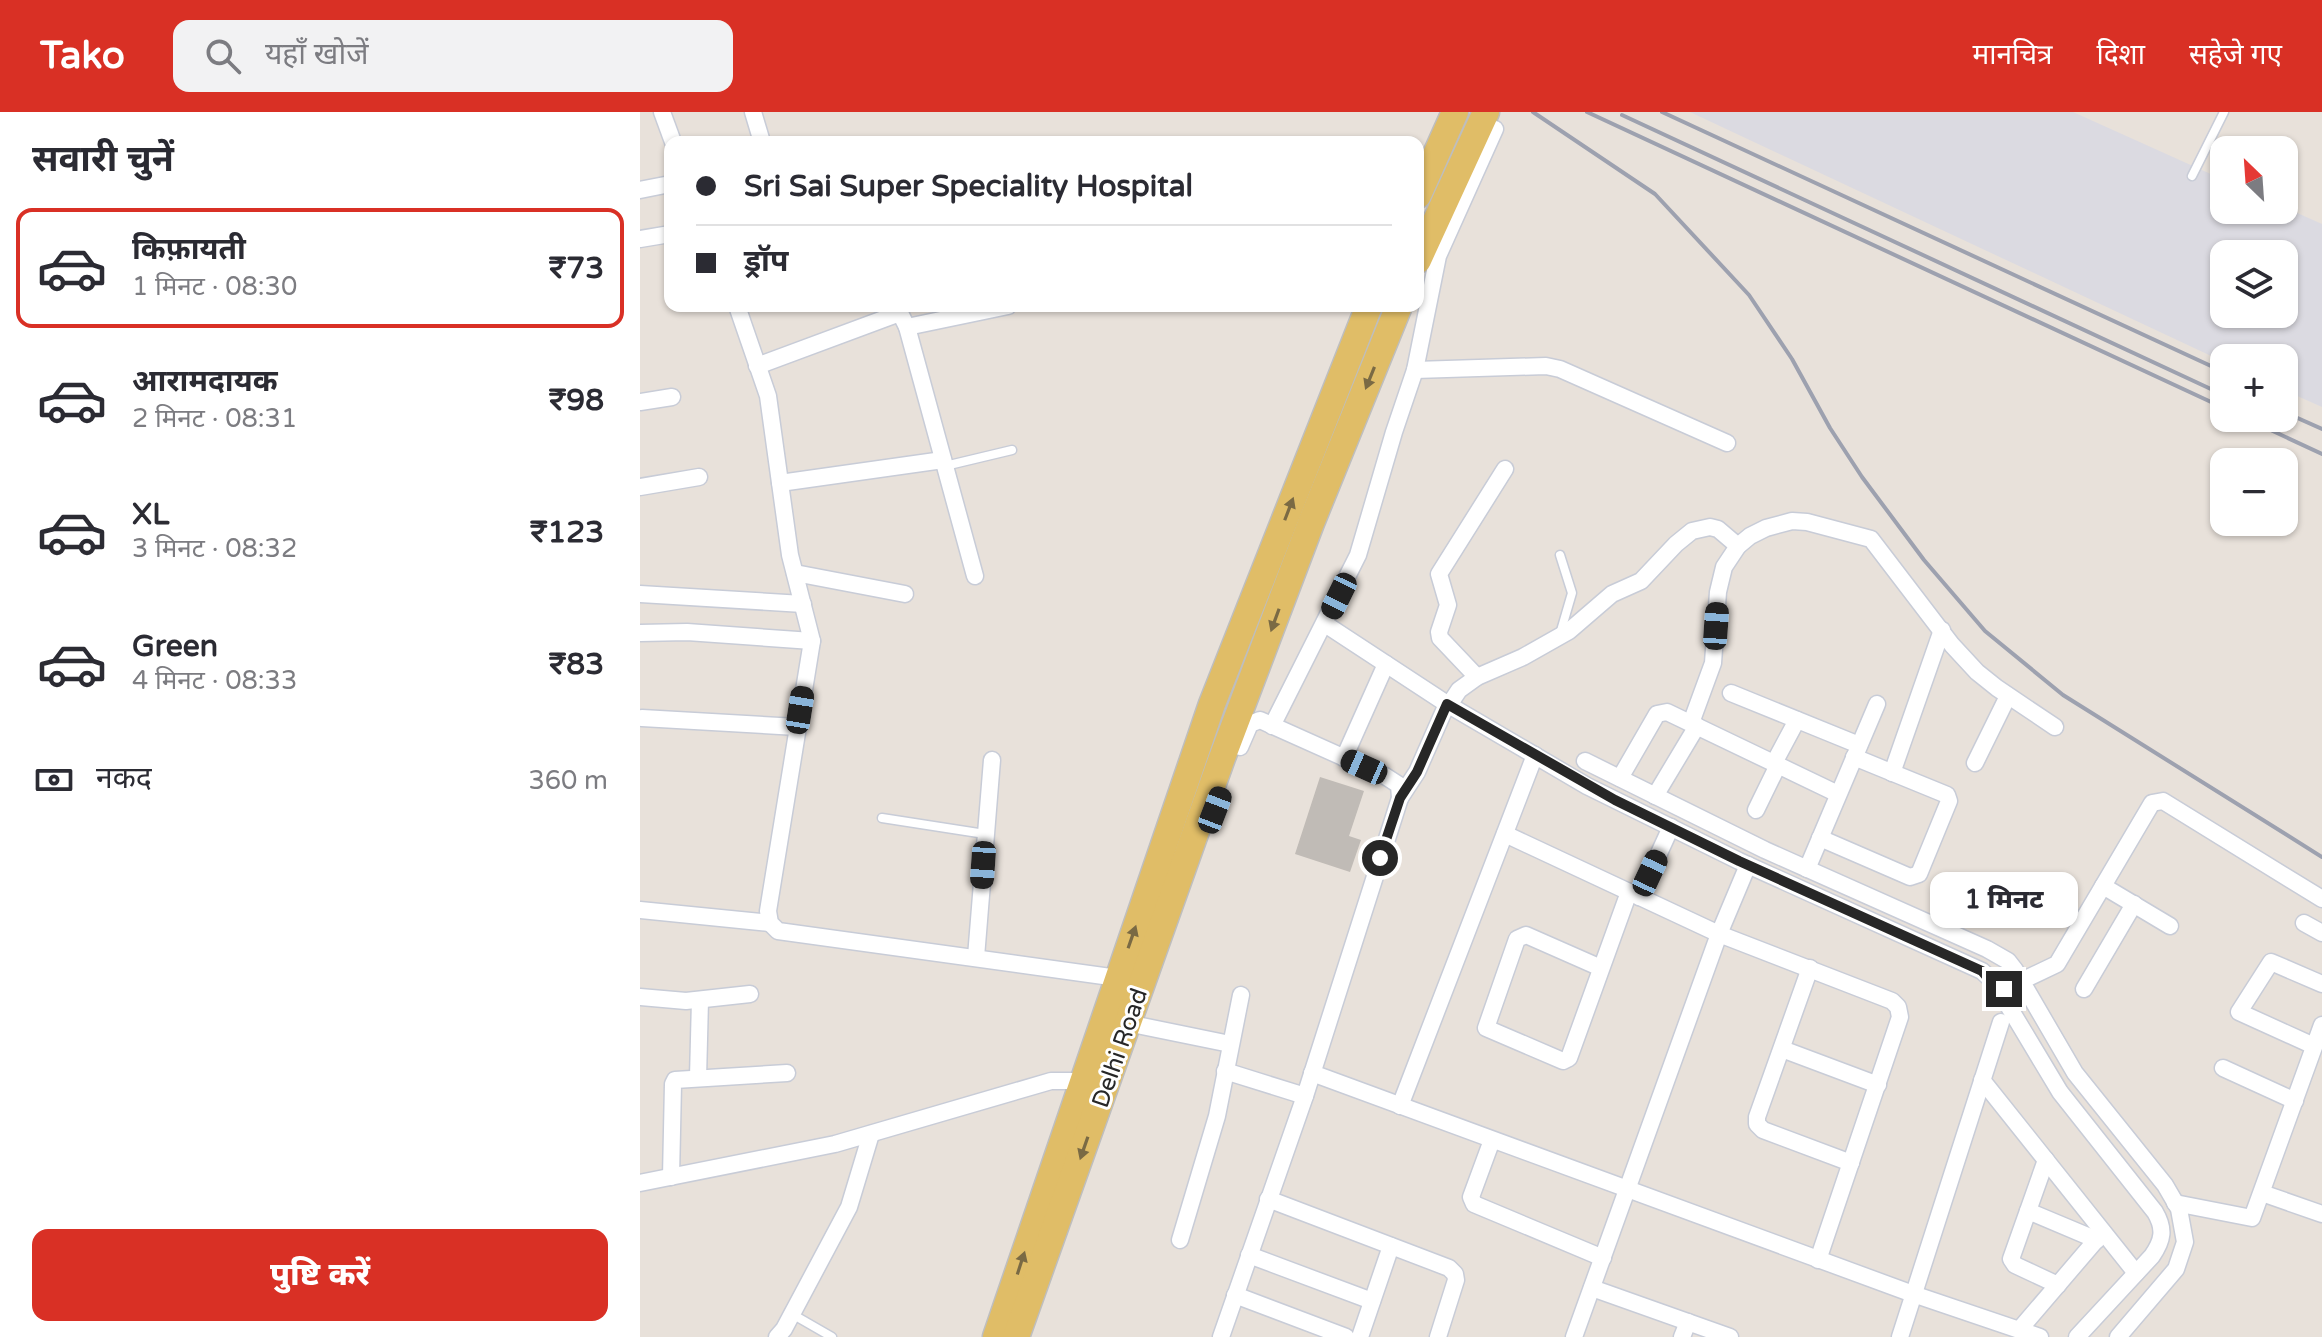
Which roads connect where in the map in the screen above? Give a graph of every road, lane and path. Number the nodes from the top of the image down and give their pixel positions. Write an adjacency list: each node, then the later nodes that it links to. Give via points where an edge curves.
1 (662, 112): 6 (street)
2 (753, 112): 7 (street)
3 (1455, 112): 9 (main road)
4 (2224, 112): 8 (lane)
5 (1491, 120): 14 (main road); 21 (street, via 1438,256)
6 (671, 136)
7 (760, 136)
8 (2192, 176)
9 (1424, 182)
10 (664, 185): 11 (street)
11 (640, 190)
12 (664, 235): 13 (street)
13 (640, 239)
14 (1424, 248)
15 (739, 312): 20 (street)
16 (979, 312): 19 (street)
17 (1367, 312): 73 (main road, one-way to 17, via 1200,738)
18 (1397, 312): 73 (main road, one-way to 73, via 1222,758)
19 (907, 327): 20 (street, via 897,314); 26 (street)
20 (757, 366): 29 (street, via 768,396)
21 (1415, 370): 24 (street, via 1560,369); 38 (street, via 1358,555)
22 (672, 397): 23 (street)
23 (640, 402)
24 (1727, 443)
25 (1012, 450): 26 (lane)
26 (944, 463): 29 (street); 34 (street)
27 (1505, 469): 44 (street, via 1439,574 1448,605 1440,638)
28 (699, 477): 30 (street)
29 (780, 483): 33 (street)
30 (640, 487)
31 (1738, 546): 39 (street, via 1766,528 1792,521 1863,535 1877,544); 41 (street, via 1718,529 1692,531 1648,576 1612,594); 51 (street, via 1724,567 1713,663)
32 (1560, 555): 41 (lane, via 1572,593)
33 (795, 573): 36 (street); 37 (street)
34 (975, 576)
35 (640, 594): 37 (street)
36 (905, 594)
37 (803, 604): 42 (street)
38 (1325, 624): 43 (street); 52 (street)
39 (1942, 630): 46 (street, via 1977,672); 62 (street)
40 (640, 633): 42 (street)
41 (1559, 636): 44 (street)
42 (812, 641): 53 (street)
43 (1386, 664): 47 (street); 57 (street)
44 (1477, 677): 47 (street)
45 (1731, 693): 50 (street)
46 (2008, 696): 54 (street); 60 (street)
47 (1452, 700): 56 (street); 66 (street)
48 (1877, 704): 55 (street)
49 (642, 718): 53 (street)
50 (1797, 720): 55 (street); 61 (street)
51 (1694, 725): 61 (street); 63 (street, via 1667,712 1657,714); 65 (street)
52 (1272, 726): 57 (street); 73 (street, via 1260,720 1250,724 1215,810)
53 (797, 727): 81 (street)
54 (2055, 727)
55 (1856, 751): 62 (street); 64 (street)
56 (1535, 755): 69 (street); 71 (street)
57 (1344, 758): 66 (street, via 1399,785)
58 (992, 760): 70 (street)
59 (1585, 761): 63 (street)
60 (1975, 763)
61 (1776, 764): 64 (street); 67 (street)
62 (1892, 773): 72 (street, via 1950,798 1919,874 1910,877)
63 (1620, 778): 65 (street)
64 (1838, 794): 72 (street)
65 (1655, 796): 74 (street)
66 (1400, 798): 106 (street)
67 (1756, 810)
68 (882, 818): 70 (lane)
69 (1671, 827): 74 (street); 77 (street)
70 (985, 834): 86 (street)
71 (1505, 834): 77 (street); 113 (street)
72 (1820, 838): 75 (street)
73 (1177, 844): 89 (main road)
74 (1744, 855): 75 (street); 85 (street); 91 (street)
75 (1807, 869): 91 (street, via 1999,955 2008,961)
76 (2103, 886): 78 (street, via 2158,800); 79 (street); 91 (street, via 2057,964)
77 (1634, 894): 85 (street); 87 (street)
78 (2322, 899)
79 (2134, 904): 83 (street); 92 (street)
80 (640, 910): 81 (street)
81 (770, 923): 86 (street, via 778,931)
82 (2304, 923): 84 (street)
83 (2170, 926)
84 (2322, 933)
85 (1719, 934): 88 (street); 120 (street)
86 (976, 957): 89 (street)
87 (1601, 968): 87 (street, via 1566,1060 1486,1028 1521,936)
88 (1810, 968): 102 (street); 110 (street, via 1898,1007 1900,1017)
89 (1130, 980): 97 (main road)
90 (2322, 984): 101 (street, via 2271,962 2239,1012)
91 (2010, 986): 123 (street); 132 (street, via 2052,1081 2159,1219 2160,1246)
92 (2084, 989)
93 (750, 994): 96 (street)
94 (1241, 995): 100 (street)
95 (640, 997): 96 (street)
96 (700, 1000): 107 (street)
97 (1116, 1021): 100 (street); 109 (main road)
98 (2001, 1022): 108 (street)
99 (2322, 1025): 101 (street)
100 (1230, 1044): 104 (street)
101 (2314, 1046): 112 (street)
102 (1782, 1049): 110 (street); 117 (street, via 1757,1124)
103 (2223, 1068): 112 (street)
104 (1225, 1071): 111 (street); 127 (street)
105 (787, 1073): 107 (street)
106 (1312, 1073): 111 (street); 113 (street)
107 (698, 1078): 118 (street, via 673,1084)
108 (1982, 1080): 116 (street); 135 (street)
109 (1094, 1082): 114 (street, via 1051,1081); 143 (main road, one-way to 109); 144 (main road, Delhi Road, one-way to 144)
110 (1878, 1085): 117 (street)
111 (1305, 1096): 122 (street)
112 (2295, 1101): 121 (street)
113 (1400, 1106): 115 (street)
114 (871, 1134): 118 (street); 138 (street, via 849,1207)
115 (1492, 1140): 120 (street); 130 (street, via 1471,1197 1474,1204)
116 (2046, 1160): 124 (street); 126 (street)
117 (1851, 1163): 131 (street)
118 (671, 1177): 119 (street)
119 (640, 1183)
120 (1628, 1191): 130 (street); 131 (street)
121 (2262, 1193): 123 (street, via 2249,1219); 125 (street)
122 (1268, 1199): 128 (street); 129 (street)
123 (2175, 1203): 154 (street, via 2185,1231 2181,1258)
124 (2028, 1211): 126 (street); 133 (street, via 2012,1262)
125 (2322, 1214)
126 (2100, 1236): 132 (street); 133 (street)
127 (1180, 1240)
128 (1391, 1246): 137 (street); 148 (street, via 1455,1274)
129 (1249, 1255): 136 (street); 137 (street)
130 (1603, 1258): 134 (street)
131 (1818, 1260): 135 (street)
132 (2136, 1273): 153 (street)
133 (2058, 1285): 140 (street)
134 (1592, 1288): 139 (street); 149 (street)
135 (1913, 1294): 140 (street); 151 (street)
136 (1235, 1295): 145 (street); 146 (street)
137 (1372, 1301): 147 (street)
138 (792, 1314): 141 (street); 142 (lane)
139 (1685, 1329): 150 (street)
140 (2014, 1331): 152 (street)
141 (777, 1337)
142 (832, 1337)
143 (996, 1337)
144 (1016, 1337)
145 (1221, 1337)
146 (1346, 1337)
147 (1360, 1337)
148 (1438, 1337)
149 (1574, 1337)
150 (1730, 1337)
151 (1900, 1337)
152 (2040, 1337)
153 (2077, 1337)
154 (2118, 1337)

